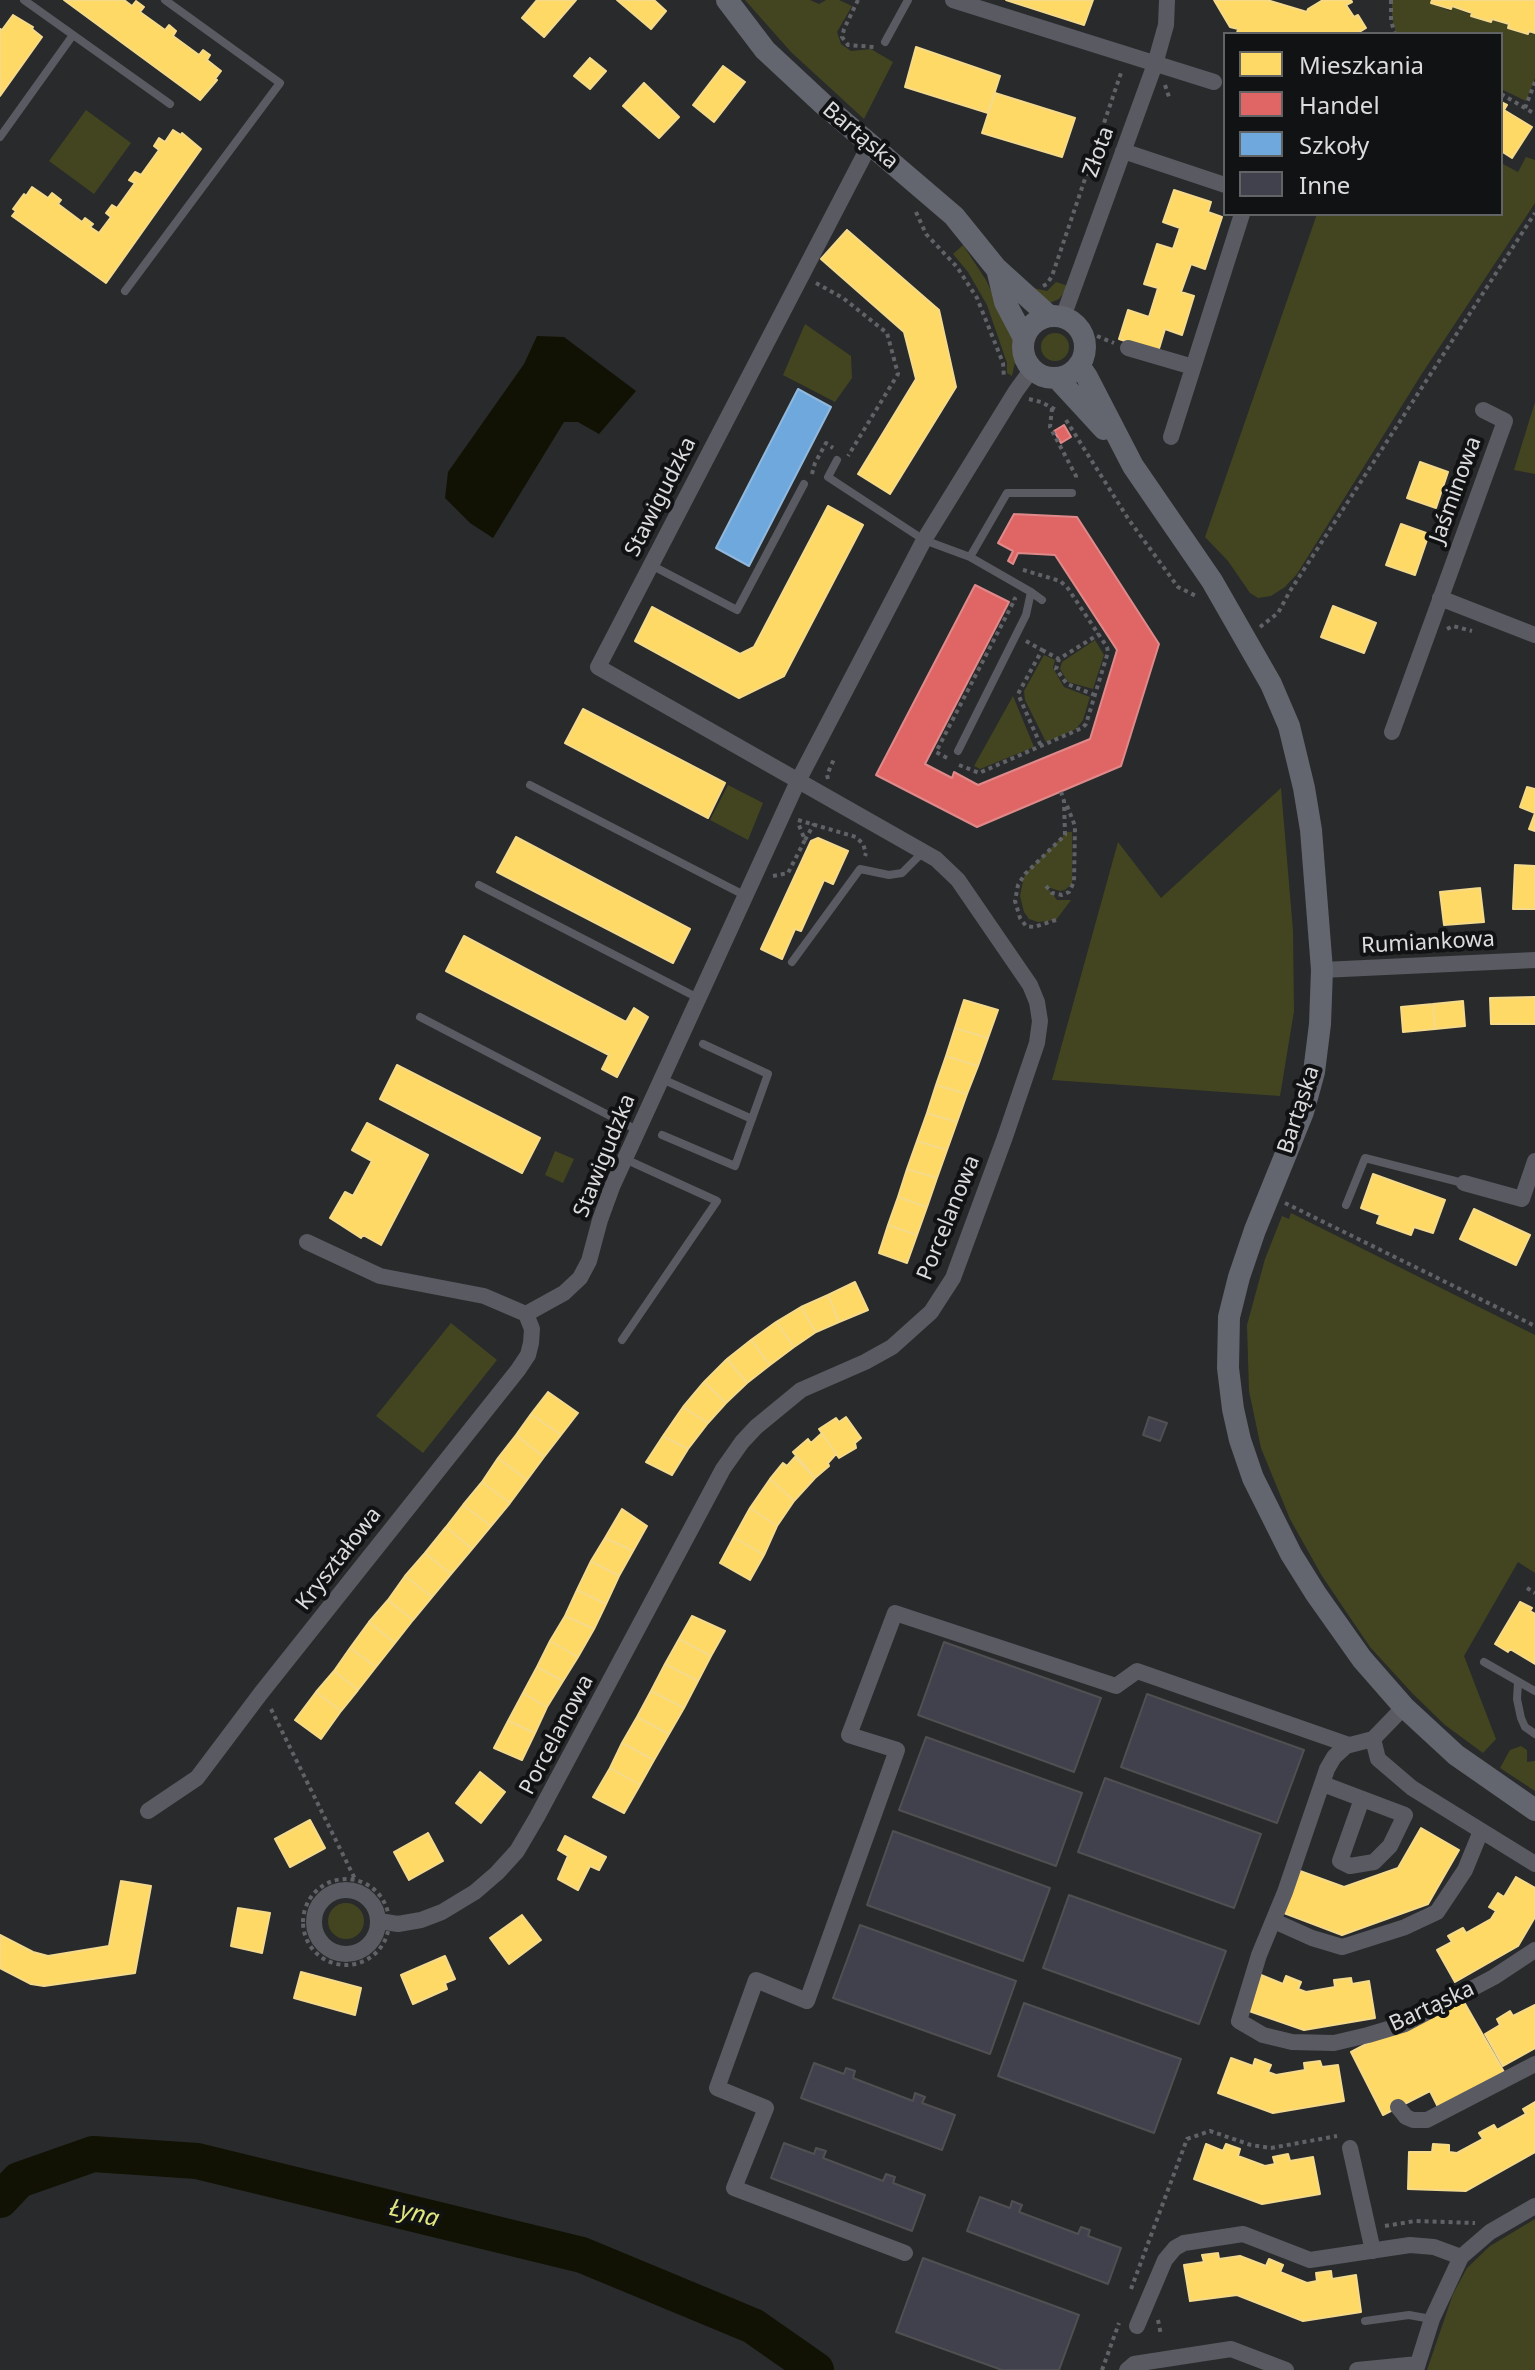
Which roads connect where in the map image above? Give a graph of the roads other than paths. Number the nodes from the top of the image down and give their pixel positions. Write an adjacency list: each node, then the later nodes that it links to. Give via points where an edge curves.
1 (24, 0): 7 (lane)
2 (165, 0): 18 (lane, via 280,83)
3 (727, 0): 13 (street, Bartąska, via 765,50)
4 (908, 0): 8 (lane)
5 (953, 0): 9 (street)
6 (1167, 0): 9 (street, Złota)
7 (73, 35): 11 (lane); 12 (lane)
8 (885, 42)
9 (1155, 64): 10 (street); 14 (street, Złota)
10 (1214, 82)
11 (170, 104)
12 (0, 137)
13 (870, 144): 17 (street, Bartąska, via 954,216); 34 (street, Stawigudzka)
14 (1123, 151): 15 (street); 19 (street, Złota)
15 (1223, 184)
16 (1241, 216): 23 (street)
17 (996, 268): 19 (street, Bartąska); 20 (street, Bartąska, via 1005,302)
18 (125, 291)
19 (1056, 317): 20 (street, via 1033,324); 22 (street, Bartąska, via 1074,323 1084,340)
20 (1024, 338): 24 (street, Bartąska, via 1023,352)
21 (1128, 348): 23 (street)
22 (1079, 365): 25 (street); 28 (street, Bartąska)
23 (1193, 367): 27 (street)
24 (1032, 369): 25 (street, Bartąska); 32 (street, Stawigudzka)
25 (1057, 378): 28 (street, Bartąska)
26 (1483, 410): 36 (street, Jaśminowa, via 1505,421)
27 (1171, 437)
28 (1127, 454): 48 (street, Bartąska, via 1212,581 1289,726 1311,830)
29 (837, 460): 32 (lane, via 828,477)
30 (804, 484): 34 (lane, via 737,610)
31 (1074, 490): 33 (lane, via 1007,493)
32 (924, 540): 33 (lane); 41 (street, Stawigudzka)
33 (970, 557): 35 (lane)
34 (651, 565): 41 (street, Stawigudzka, via 598,667)
35 (1031, 592): 37 (lane); 40 (lane, via 1026,615)
36 (1440, 598): 38 (street); 39 (street, Jaśminowa)
37 (1042, 600)
38 (1535, 635)
39 (1392, 732)
40 (958, 751)
41 (798, 781): 43 (street, Porcelanowa); 45 (street, Stawigudzka)
42 (530, 785): 45 (lane)
43 (923, 852): 47 (lane, via 902,873 860,869); 77 (street, Porcelanowa, via 958,880 1030,985 1040,1021 1023,1085 953,1278 931,1312 892,1347 801,1390 742,1442 517,1851 475,1892 442,1912)
44 (479, 885): 49 (lane)
45 (744, 895): 49 (street, Stawigudzka)
46 (1535, 960): 48 (street, Rumiankowa)
47 (792, 962)
48 (1322, 970): 66 (street, Bartąska, via 1314,1072 1239,1277 1229,1317 1228,1368 1240,1440 1263,1501 1343,1634)
49 (698, 998): 52 (street, Stawigudzka)
50 (420, 1017): 54 (lane)
51 (703, 1044): 53 (lane, via 768,1074)
52 (661, 1078): 53 (lane); 54 (street, Stawigudzka)
53 (752, 1119): 55 (lane, via 735,1166)
54 (637, 1130): 56 (street, Stawigudzka)
55 (662, 1135)
56 (625, 1159): 61 (street, Stawigudzka, via 580,1278); 62 (lane, via 717,1201)
57 (1535, 1161): 58 (street, via 1522,1199)
58 (1464, 1183): 59 (lane, via 1365,1158)
59 (1346, 1205)
60 (307, 1242): 61 (street, via 380,1276 484,1296)
61 (526, 1314): 73 (street, Kryształowa, via 531,1343 518,1370 197,1778)
62 (622, 1340)
63 (1484, 1662): 64 (lane)
64 (1518, 1682): 65 (lane); 67 (lane, via 1521,1718)
65 (1535, 1691)
66 (1404, 1707): 68 (street); 72 (street, Bartąska, via 1456,1755)
67 (1535, 1734)
68 (1373, 1739): 69 (street); 74 (street, via 1378,1759 1412,1788)
69 (1349, 1745): 70 (street, Bartąska, via 1334,1757); 84 (street, via 1137,1671 1116,1686 895,1613 849,1735 897,1750 807,2001 756,1980 717,2088 766,2108 734,2188)
70 (1323, 1784): 71 (street); 76 (street, Bartąska)
71 (1362, 1799): 71 (street, via 1405,1815 1390,1846 1374,1862 1350,1866 1340,1861)
72 (1535, 1810)
73 (148, 1811)
74 (1481, 1831): 75 (street); 76 (street, via 1465,1870 1437,1912 1405,1927 1342,1947)
75 (1535, 1864)
76 (1274, 1921): 78 (street, Bartąska, via 1239,2021 1263,2035 1292,2042 1334,2043 1405,2024)
77 (390, 1923): 77 (street, via 369,1898 353,1890 328,1896 314,1918 321,1942 336,1953 353,1954 368,1946)
78 (1535, 1950)
79 (1535, 2064): 80 (street, via 1427,2120 1406,2117)
80 (1398, 2107)
81 (1348, 2141): 83 (street)
82 (1535, 2206): 85 (street, via 1490,2232)
83 (1373, 2251): 85 (street, via 1410,2245); 88 (street, via 1310,2260 1243,2234 1184,2243 1165,2260)
84 (905, 2253)
85 (1461, 2257): 86 (street)
86 (1432, 2319): 87 (lane, via 1409,2315); 89 (street)
87 (1365, 2321)
88 (1137, 2326)
89 (1417, 2367): 92 (street)
90 (1127, 2370): 91 (street, via 1134,2364 1231,2349)
91 (1286, 2370)
92 (1357, 2370)

